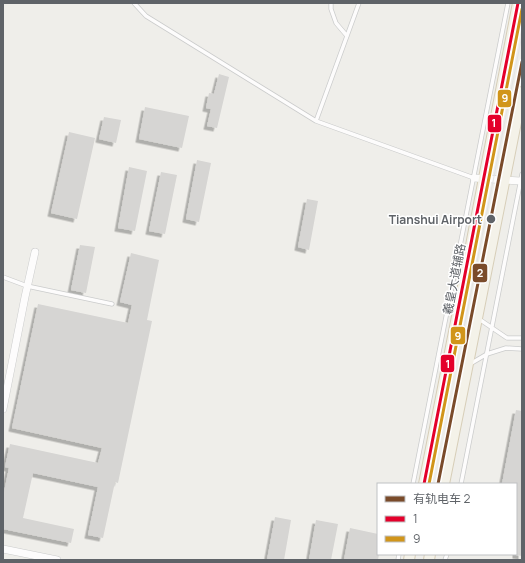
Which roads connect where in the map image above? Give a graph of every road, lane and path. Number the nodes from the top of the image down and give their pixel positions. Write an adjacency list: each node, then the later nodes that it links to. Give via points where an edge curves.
1 (134, 3): 8 (lane, via 146,16)
2 (331, 3): 6 (lane, via 336,23)
3 (359, 3): 6 (lane)
4 (508, 3): 10 (lane, 羲皇大道辅路)
5 (518, 3): 10 (main road)
6 (347, 36): 8 (lane)
7 (522, 92): 11 (main road)
8 (316, 121): 10 (lane)
9 (522, 174): 12 (lane)
10 (478, 179): 11 (street); 24 (lane, 羲皇大道辅路); 25 (main road, via 459,313)
11 (504, 180): 12 (street); 17 (main road)
12 (521, 181): 18 (lane)
13 (36, 252): 15 (street)
14 (3, 276): 15 (lane)
15 (27, 286): 16 (lane); 23 (street)
16 (112, 304)
17 (477, 317): 18 (lane); 22 (main road)
18 (492, 328): 19 (lane, via 507,338); 21 (lane)
19 (522, 338)
20 (522, 349): 21 (lane, via 506,348)
21 (487, 354): 22 (lane); 27 (lane)
22 (467, 366): 26 (main road)
23 (3, 409)
24 (413, 483)
25 (424, 483)
26 (444, 483)
27 (461, 483)
28 (3, 549): 29 (street)
29 (57, 560)

